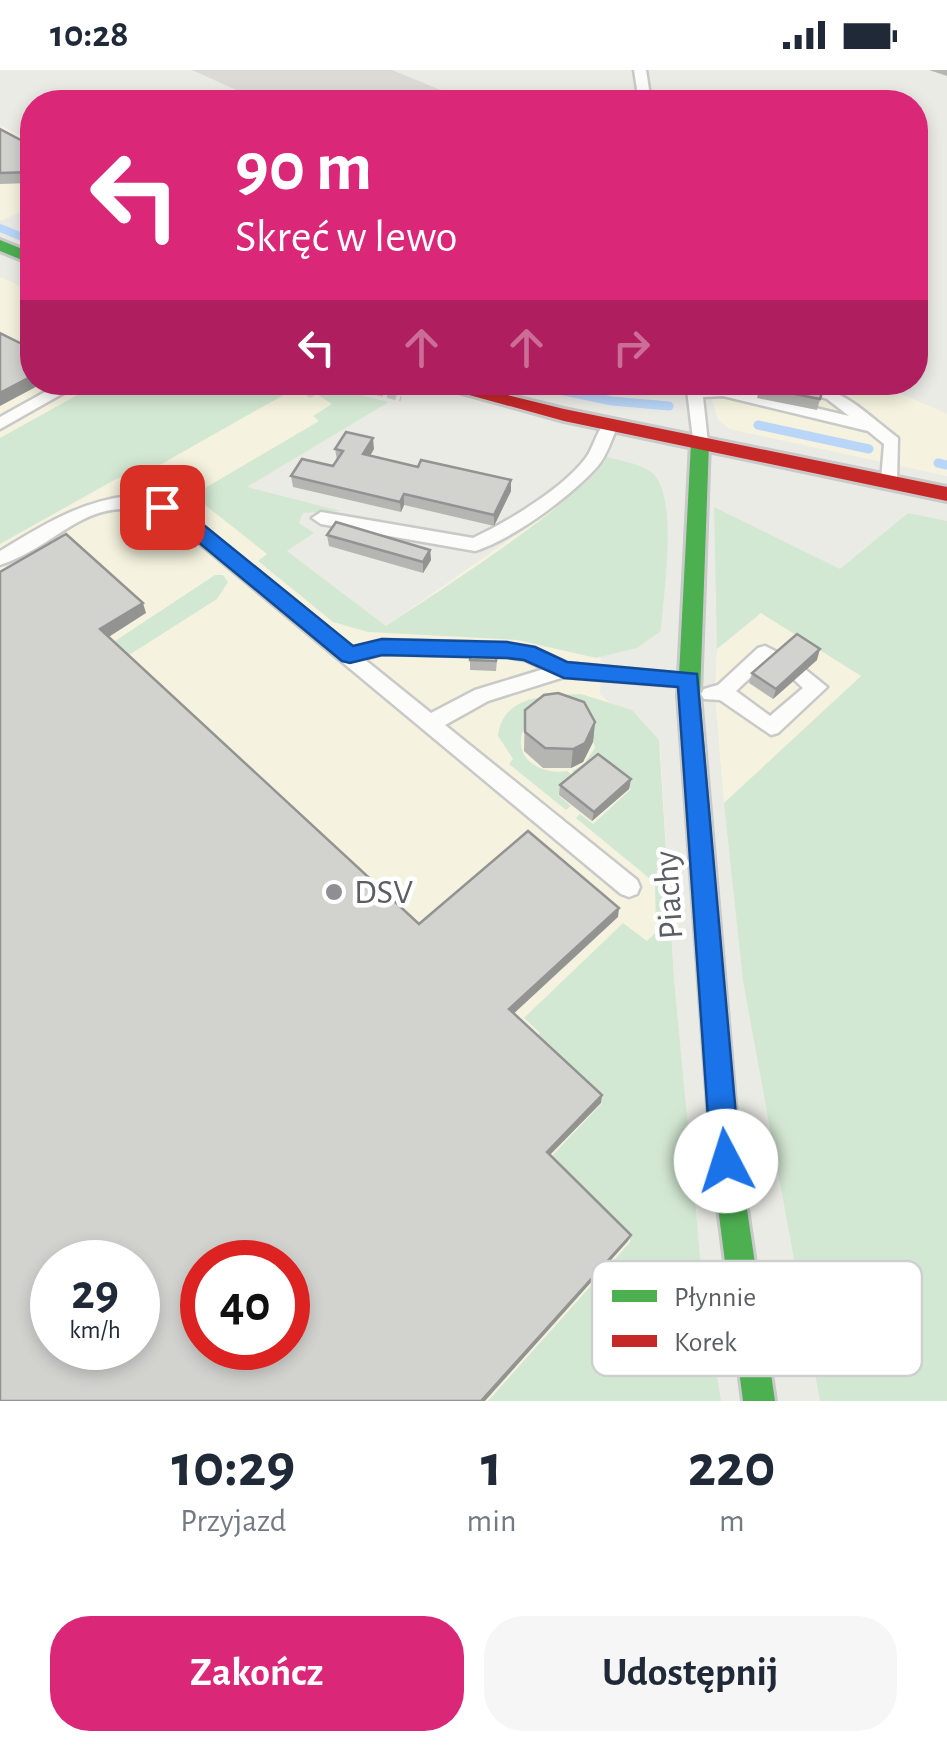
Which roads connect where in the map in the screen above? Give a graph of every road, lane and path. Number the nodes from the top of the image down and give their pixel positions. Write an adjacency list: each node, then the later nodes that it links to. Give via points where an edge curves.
1 (52, 395): 6 (lane)
2 (484, 395): 7 (street)
3 (697, 395): 9 (lane, Piachy)
4 (743, 395): 8 (lane)
5 (833, 395): 8 (lane)
6 (0, 424)
7 (610, 425): 9 (street); 12 (lane, via 589,465 569,484 486,541 462,544)
8 (877, 428): 10 (lane, via 892,442)
9 (700, 443): 10 (street); 18 (street, Piachy)
10 (889, 482): 11 (street)
11 (947, 494)
12 (320, 518)
13 (0, 559): 14 (lane, via 100,505 146,502 198,531)
14 (350, 655): 16 (lane, via 382,647 507,650); 20 (lane)
15 (776, 660): 19 (lane, via 765,653 749,675)
16 (564, 670): 18 (lane); 20 (lane, via 482,695)
17 (799, 675): 19 (lane, via 818,687 787,700 772,727)
18 (689, 687): 19 (lane); 22 (street, Piachy)
19 (723, 692)
20 (431, 723): 21 (lane)
21 (628, 887)
22 (740, 1261)
23 (756, 1376): 24 (street, Piachy)
24 (759, 1401)

